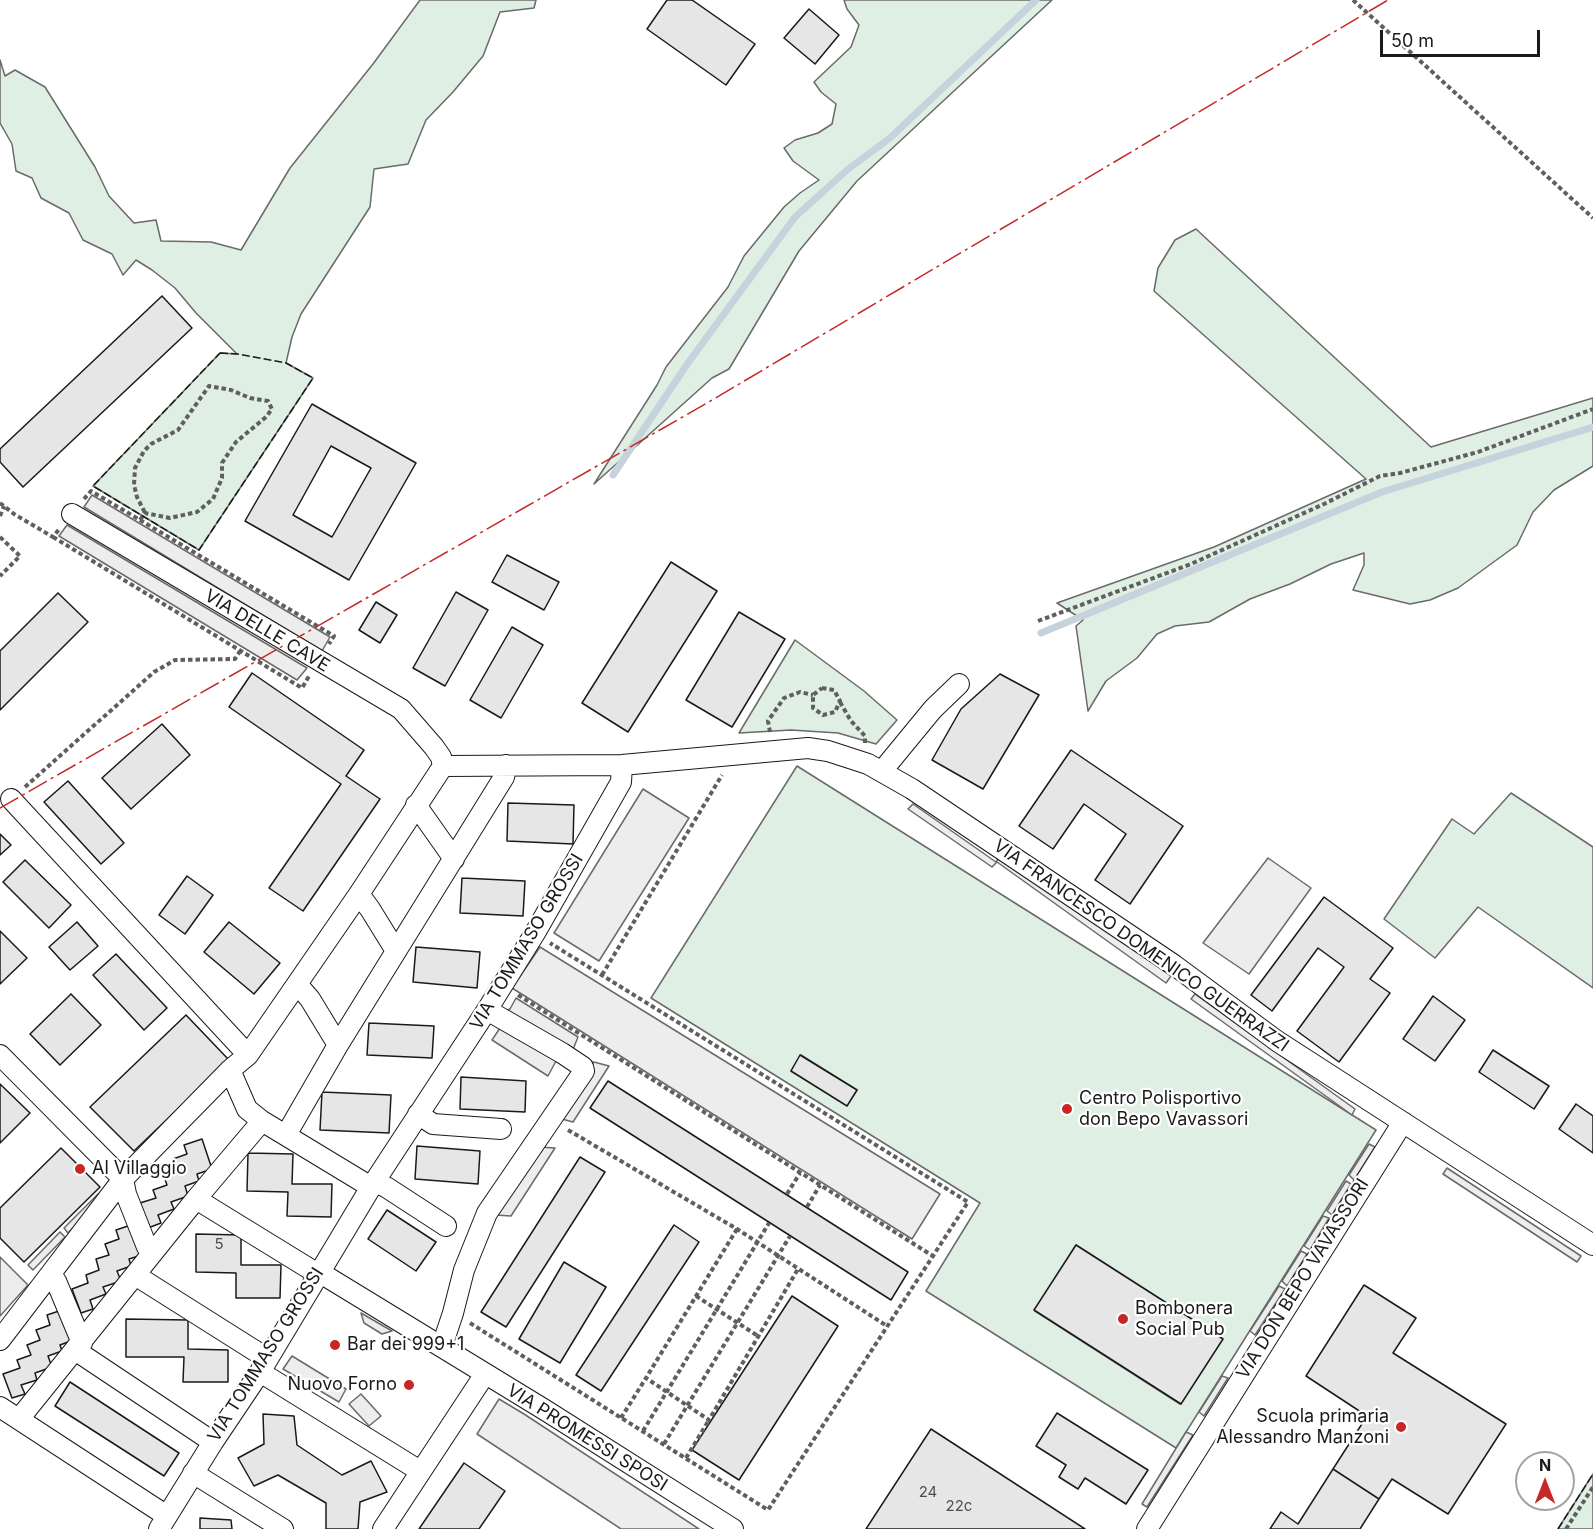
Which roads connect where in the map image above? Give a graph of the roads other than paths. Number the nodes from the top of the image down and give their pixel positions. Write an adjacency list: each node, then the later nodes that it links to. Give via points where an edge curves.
1 (72, 514): 5 (street, VIA DELLE CAVE, via 401,709 434,747)
2 (959, 684): 6 (street)
3 (506, 765): 4 (street); 5 (street); 9 (street, via 504,777)
4 (622, 765): 6 (street, VIA FRANCESCO DOMENICO GUERRAZZI, via 808,748 848,756); 13 (street, VIA TOMMASO GROSSI, via 621,782)
5 (443, 766): 8 (street)
6 (882, 771): 20 (street, VIA FRANCESCO DOMENICO GUERRAZZI, via 1174,965 1277,1041)
7 (11, 799): 16 (street)
8 (416, 805): 9 (street); 10 (street)
9 (454, 859): 11 (street)
10 (359, 894): 11 (street); 12 (street)
11 (396, 951): 14 (street)
12 (297, 984): 14 (street); 16 (street)
13 (487, 1010): 18 (street, VIA TOMMASO GROSSI); 33 (street, via 584,1069 487,1213 464,1270)
14 (338, 1045): 22 (street)
15 (0, 1055): 23 (street)
16 (248, 1055): 17 (street)
17 (230, 1070): 19 (street, via 247,1109); 23 (street)
18 (418, 1114): 21 (street, via 433,1124); 24 (street, VIA TOMMASO GROSSI)
19 (262, 1121): 22 (street); 25 (street)
20 (1403, 1122): 27 (street, VIA FRANCESCO DOMENICO GUERRAZZI); 46 (street, VIA DON BEPO VAVASSORI)
21 (501, 1129)
22 (285, 1135): 24 (street)
23 (123, 1179): 28 (street, via 138,1226); 32 (street)
24 (373, 1185): 26 (street, via 386,1187); 29 (street, VIA TOMMASO GROSSI)
25 (196, 1199): 28 (street); 29 (street, VIA PROMESSI SPOSI)
26 (446, 1226)
27 (1593, 1245)
28 (152, 1253): 30 (street)
29 (318, 1273): 33 (street, VIA PROMESSI SPOSI); 35 (street, VIA TOMMASO GROSSI)
30 (135, 1275): 34 (street); 35 (street)
31 (56, 1281): 34 (street)
32 (0, 1340)
33 (442, 1346): 36 (street, VIA PROMESSI SPOSI)
34 (79, 1347): 38 (street); 39 (street)
35 (264, 1365): 39 (street, VIA TOMMASO GROSSI); 40 (street)
36 (485, 1374): 40 (street); 45 (street, VIA PROMESSI SPOSI)
37 (0, 1407): 38 (street)
38 (19, 1419): 42 (street)
39 (213, 1442): 41 (street, VIA TOMMASO GROSSI)
40 (420, 1471): 44 (street)
41 (193, 1473): 42 (street, VIA TOMMASO GROSSI); 43 (street)
42 (163, 1523)
43 (283, 1529)
44 (383, 1529)
45 (733, 1529)
46 (1147, 1529)

